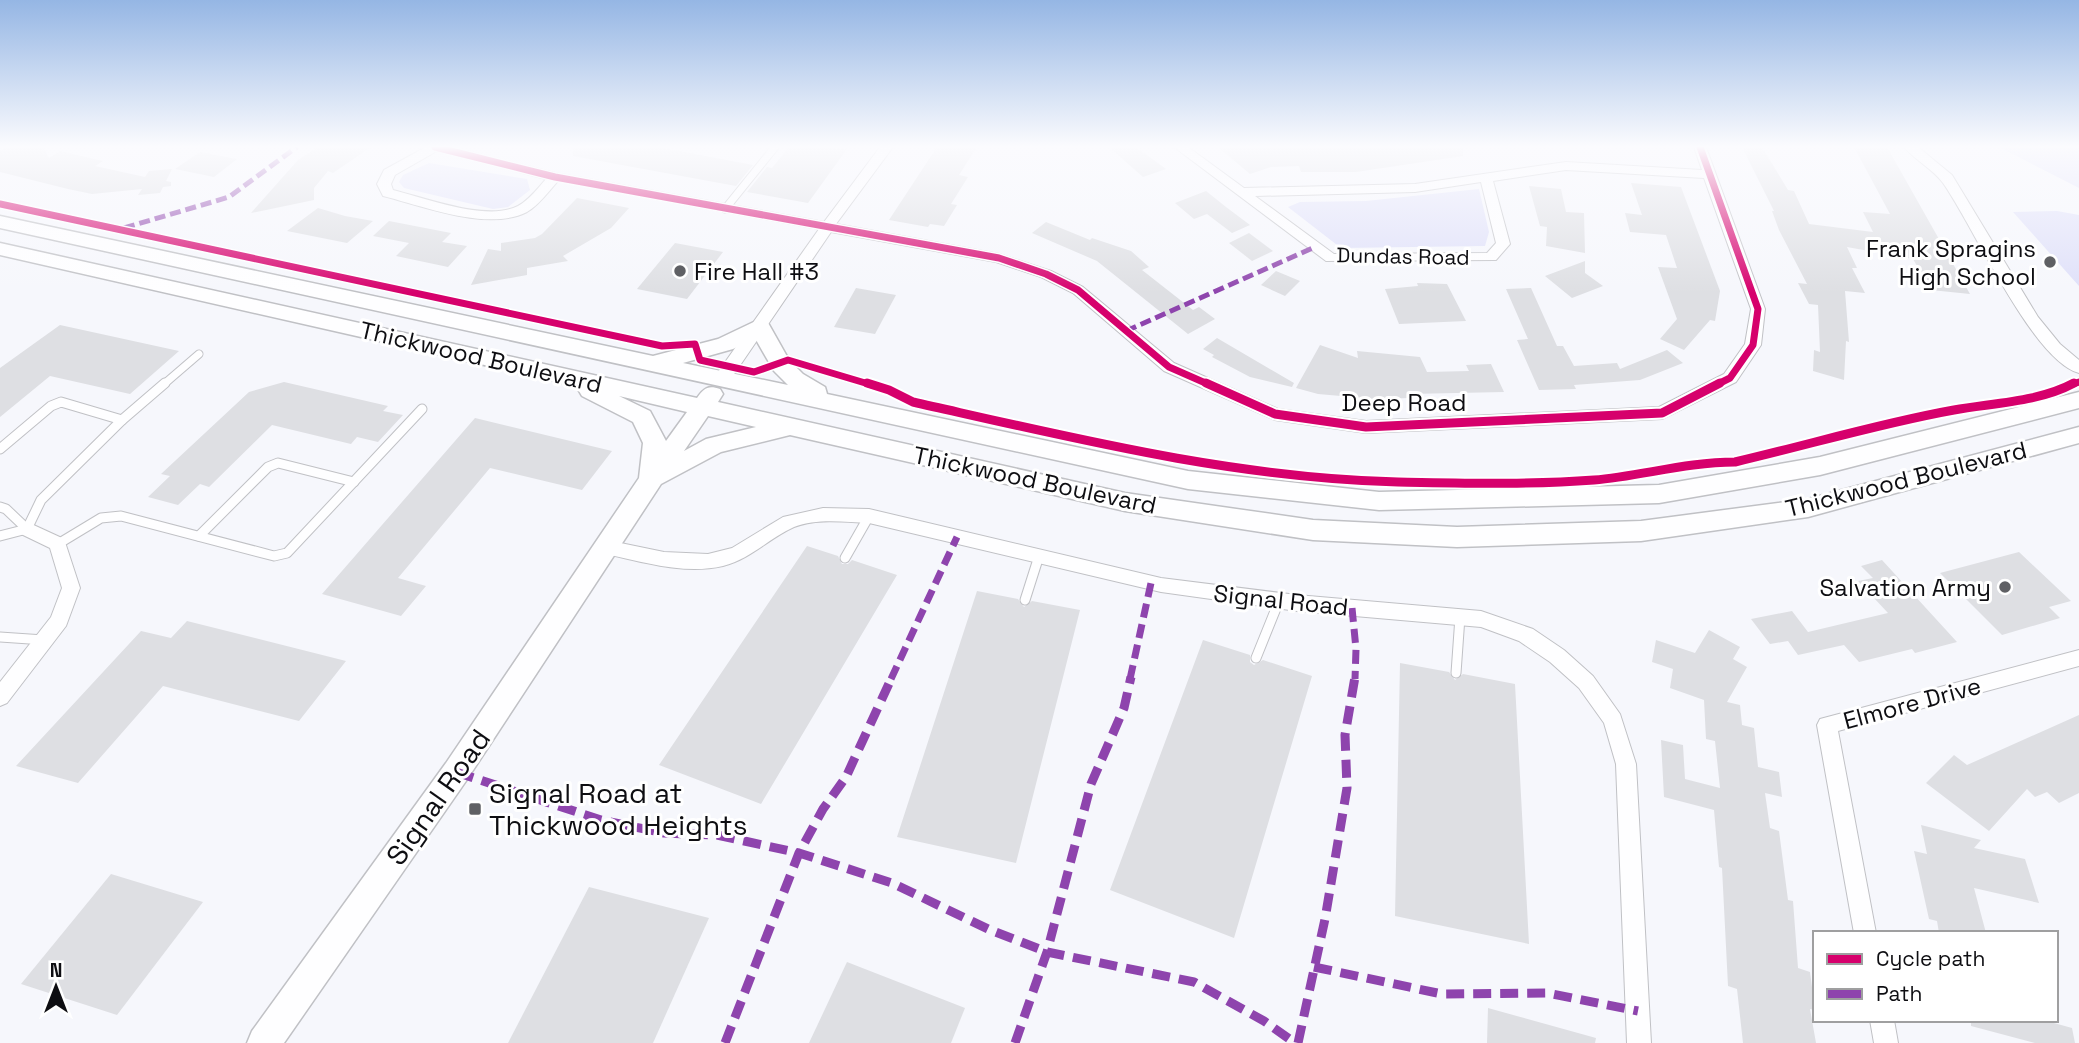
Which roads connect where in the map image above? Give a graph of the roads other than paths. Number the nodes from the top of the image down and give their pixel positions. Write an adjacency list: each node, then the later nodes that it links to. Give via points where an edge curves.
1 (400, 196): 2 (street, via 493,217 524,208)
2 (536, 196)
3 (654, 196): 10 (street, Deep Road)
4 (736, 196): 10 (lane)
5 (851, 196): 12 (street)
6 (1248, 196): 7 (street, Dundas Road, via 1331,258 1491,257 1503,244)
7 (1491, 196)
8 (1718, 196): 12 (street, Deep Road, via 1758,309 1753,345 1730,378 1662,413 1366,427 1275,414 1169,367 1078,290 1046,274 999,258)
9 (1958, 196): 17 (street, via 2032,320 2054,348)
10 (725, 209): 12 (street, Deep Road)
11 (0, 222): 16 (main road, Thickwood Boulevard)
12 (828, 226): 14 (street)
13 (0, 249): 18 (main road, Thickwood Boulevard)
14 (760, 326): 16 (main road, via 725,344); 19 (street); 21 (main road, via 779,363 796,382)
15 (199, 354): 24 (lane)
16 (655, 363): 19 (main road, Thickwood Boulevard)
17 (2079, 368)
18 (560, 376): 22 (main road, Thickwood Boulevard); 28 (main road, via 642,417 655,443)
19 (722, 379): 21 (main road, Thickwood Boulevard); 22 (main road, Signal Road)
20 (2079, 400): 21 (main road, Thickwood Boulevard, via 1820,466 1659,494 1380,500 1188,480)
21 (849, 406)
22 (703, 407): 25 (main road, Thickwood Boulevard); 28 (main road, Signal Road)
23 (422, 409): 29 (lane)
24 (122, 420): 27 (lane, via 61,402); 32 (lane, via 41,500)
25 (790, 427): 26 (main road, Thickwood Boulevard, via 1125,502 1313,530 1457,537 1641,531 1808,508); 28 (main road, via 715,445)
26 (2079, 435)
27 (0, 449)
28 (650, 481): 36 (main road, Signal Road)
29 (354, 482): 34 (lane, via 278,463 268,467); 34 (lane, via 287,553 274,556)
30 (0, 507): 32 (lane)
31 (869, 516): 36 (street, Signal Road, via 822,514 782,525 726,559 692,564); 37 (street, Signal Road); 38 (lane)
32 (27, 529): 33 (lane); 35 (street)
33 (0, 536)
34 (200, 536): 35 (lane, via 121,516 102,519)
35 (58, 544): 43 (street, via 71,588 59,621)
36 (606, 547): 50 (main road, Signal Road, via 456,772)
37 (1039, 556): 39 (lane); 40 (street, Signal Road, via 1161,585)
38 (845, 558)
39 (1025, 600)
40 (1279, 601): 41 (street, Signal Road); 44 (lane)
41 (1460, 617): 46 (lane); 51 (street, Signal Road, via 1526,635 1547,649 1586,682 1613,720 1626,764)
42 (0, 637): 43 (lane)
43 (44, 640): 47 (street)
44 (1256, 658)
45 (2079, 658): 48 (street, Elmore Drive, via 1827,725)
46 (1456, 673)
47 (0, 697)
48 (1866, 931)
49 (1882, 1022): 52 (street)
50 (264, 1043)
51 (1639, 1043)
52 (1886, 1043)

